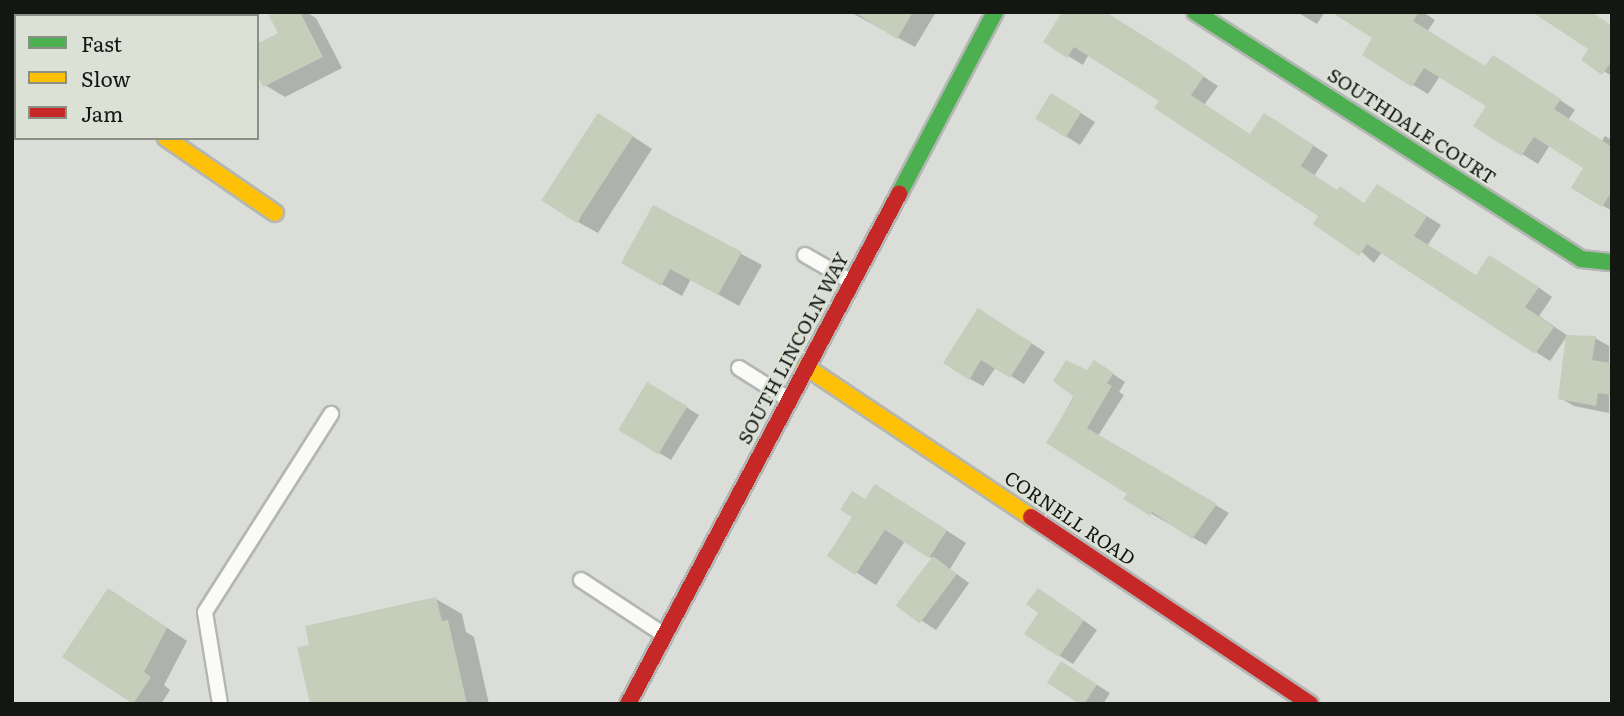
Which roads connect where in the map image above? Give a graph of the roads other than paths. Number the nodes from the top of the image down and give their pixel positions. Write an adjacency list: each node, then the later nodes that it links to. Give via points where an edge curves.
1 (995, 12): 7 (street, SOUTH LINCOLN WAY)
2 (1195, 12): 6 (street, SOUTHDALE COURT, via 1581,259)
3 (169, 140): 4 (street)
4 (275, 213)
5 (805, 255): 7 (lane)
6 (1612, 262)
7 (852, 282): 8 (street, SOUTH LINCOLN WAY)
8 (806, 367): 10 (street, SOUTH LINCOLN WAY); 16 (street, CORNELL ROAD)
9 (739, 368): 10 (lane)
10 (789, 399): 13 (street, SOUTH LINCOLN WAY)
11 (331, 414): 14 (lane, via 205,612)
12 (581, 580): 13 (lane)
13 (664, 635): 15 (street, SOUTH LINCOLN WAY)
14 (220, 704)
15 (628, 704)
16 (1310, 704)

